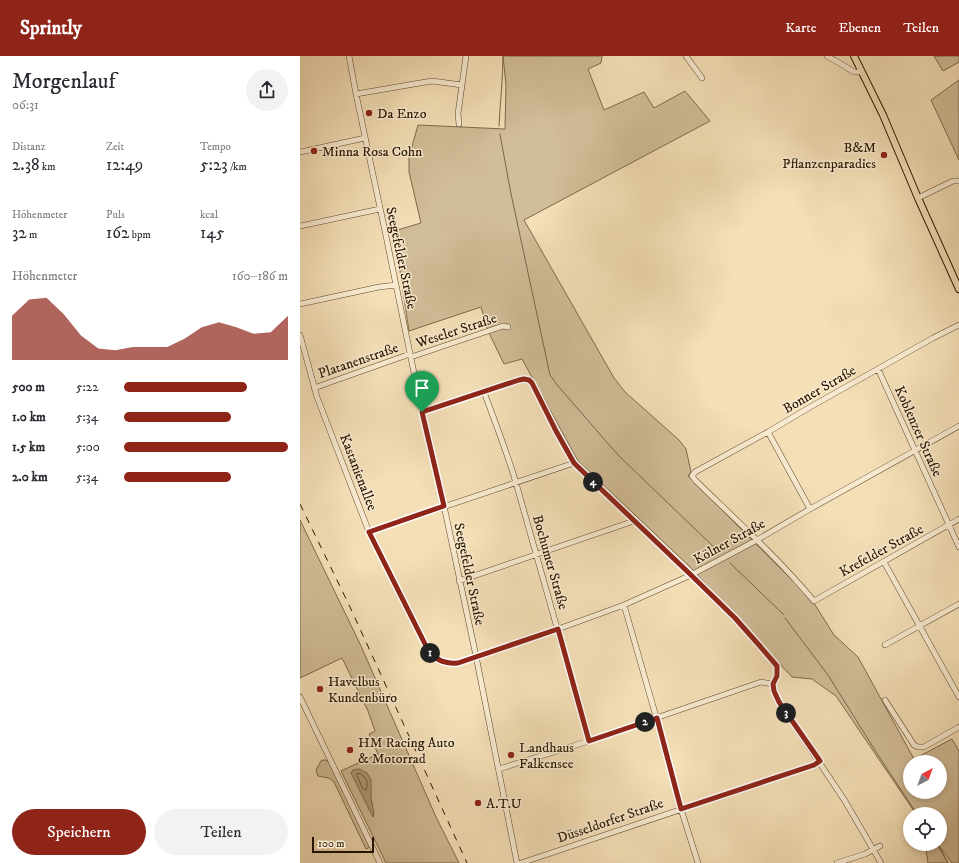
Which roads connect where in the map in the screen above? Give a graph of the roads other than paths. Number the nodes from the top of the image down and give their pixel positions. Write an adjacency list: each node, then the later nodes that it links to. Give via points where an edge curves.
1 (349, 56): 9 (street, Seegefelder Straße)
2 (466, 56): 8 (street)
3 (686, 56): 7 (street)
4 (827, 56): 6 (street, via 854,72)
5 (854, 56): 6 (main road)
6 (861, 72): 14 (main road, via 883,115)
7 (702, 78)
8 (462, 85): 9 (street, via 432,81); 10 (street)
9 (356, 94): 11 (street, Seegefelder Straße)
10 (459, 124)
11 (365, 138): 12 (street); 15 (street, Seegefelder Straße)
12 (300, 152)
13 (959, 181): 14 (street, via 953,181)
14 (918, 198): 18 (main road)
15 (380, 209): 16 (street); 17 (street, Seegefelder Straße)
16 (300, 226)
17 (396, 285): 19 (street); 23 (street, Seegefelder Straße)
18 (959, 289)
19 (300, 304)
20 (959, 325): 24 (street, Bonner Straße)
21 (508, 327): 23 (street, Weseler Straße, via 503,326)
22 (300, 335): 25 (street, Kastanienallee)
23 (410, 356): 25 (street, Platanenstraße); 27 (street, Seegefelder Straße)
24 (878, 369): 29 (street, Bonner Straße); 30 (street, Koblenzer Straße)
25 (314, 388): 38 (street, Kastanienallee)
26 (484, 392): 27 (street); 31 (street, via 519,380 529,380); 32 (street, Bochumer Straße)
27 (422, 412): 33 (street, Seegefelder Straße)
28 (959, 426): 30 (street, Kölner Straße)
29 (768, 432): 34 (street); 39 (street, Bonner Straße, via 692,476)
30 (915, 451): 34 (street, Kölner Straße); 37 (street, Koblenzer Straße)
31 (574, 463): 32 (street); 36 (street)
32 (516, 482): 33 (street); 41 (street, Bochumer Straße)
33 (444, 506): 38 (street); 44 (street, Seegefelder Straße)
34 (810, 509): 39 (street, Kölner Straße)
35 (959, 519): 37 (street, Krefelder Straße)
36 (634, 521): 41 (street); 43 (street)
37 (949, 525): 40 (street, Koblenzer Straße); 42 (street, Krefelder Straße)
38 (369, 532): 50 (street, Kastanienallee, via 431,654 437,659 451,663)
39 (757, 540): 42 (street, Krefelder Straße, via 814,601); 43 (street, Kölner Straße)
40 (959, 547)
41 (537, 554): 44 (street); 48 (street, Bochumer Straße)
42 (884, 562): 47 (street)
43 (691, 575): 46 (street, Kölner Straße); 51 (street, via 735,618 777,666 777,676)
44 (459, 581): 50 (street, Seegefelder Straße)
45 (959, 604): 47 (street)
46 (624, 605): 48 (street, Kölner Straße); 55 (street)
47 (918, 626): 49 (street); 53 (street)
48 (558, 629): 50 (street, Kölner Straße); 57 (street, Bochumer Straße)
49 (884, 645)
50 (476, 656): 59 (street, Seegefelder Straße)
51 (773, 684): 55 (street, via 761,682); 58 (street, via 779,702)
52 (300, 697): 63 (street)
53 (959, 697)
54 (885, 700): 56 (street, via 914,745 918,747 924,747)
55 (657, 718): 57 (street); 60 (street)
56 (959, 727)
57 (589, 741): 59 (street)
58 (820, 761): 60 (street, Düsseldorfer Straße); 62 (street, via 846,800)
59 (499, 769): 64 (street, Seegefelder Straße)
60 (681, 809): 65 (street, Düsseldorfer Straße); 66 (street)
61 (880, 846): 62 (street)
62 (873, 850): 67 (street); 68 (street)
63 (380, 863)
64 (517, 863)
65 (521, 863)
66 (698, 863)
67 (837, 863)
68 (880, 863)

